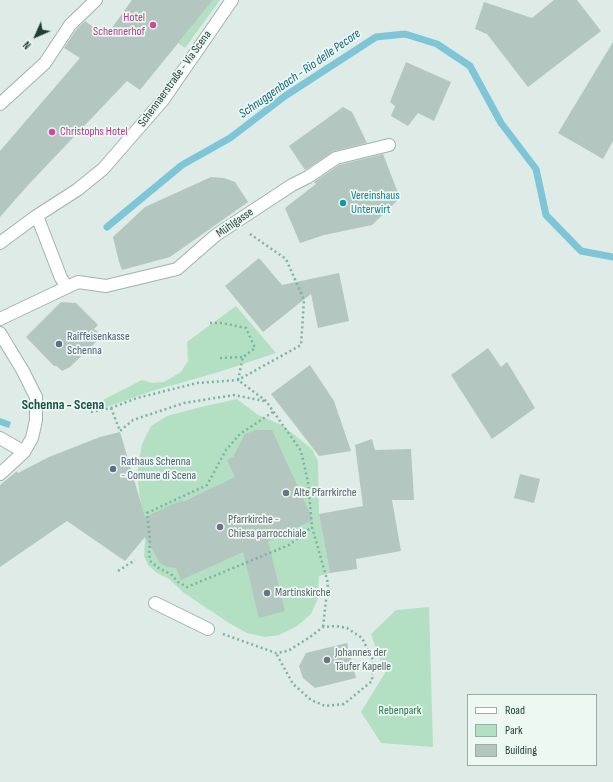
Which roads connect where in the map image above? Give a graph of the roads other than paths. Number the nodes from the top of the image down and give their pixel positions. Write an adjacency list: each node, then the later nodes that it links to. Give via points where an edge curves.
1 (96, 0): 3 (street, via 70,25 45,63)
2 (232, 0): 5 (street, Schennaerstraße - Via Scena, via 163,100 118,153 77,190)
3 (0, 104)
4 (389, 145): 7 (street, Mühlgasse, via 336,158 216,235 177,269 106,286)
5 (37, 216): 6 (street, Schennaerstraße - Via Scena); 7 (street, via 61,278)
6 (0, 243)
7 (73, 285): 8 (street)
8 (0, 319)
9 (0, 333): 11 (street, via 36,397 35,426)
10 (0, 438): 11 (street)
11 (24, 452): 12 (street)
12 (0, 474)
13 (155, 602): 14 (street)
14 (208, 629)

